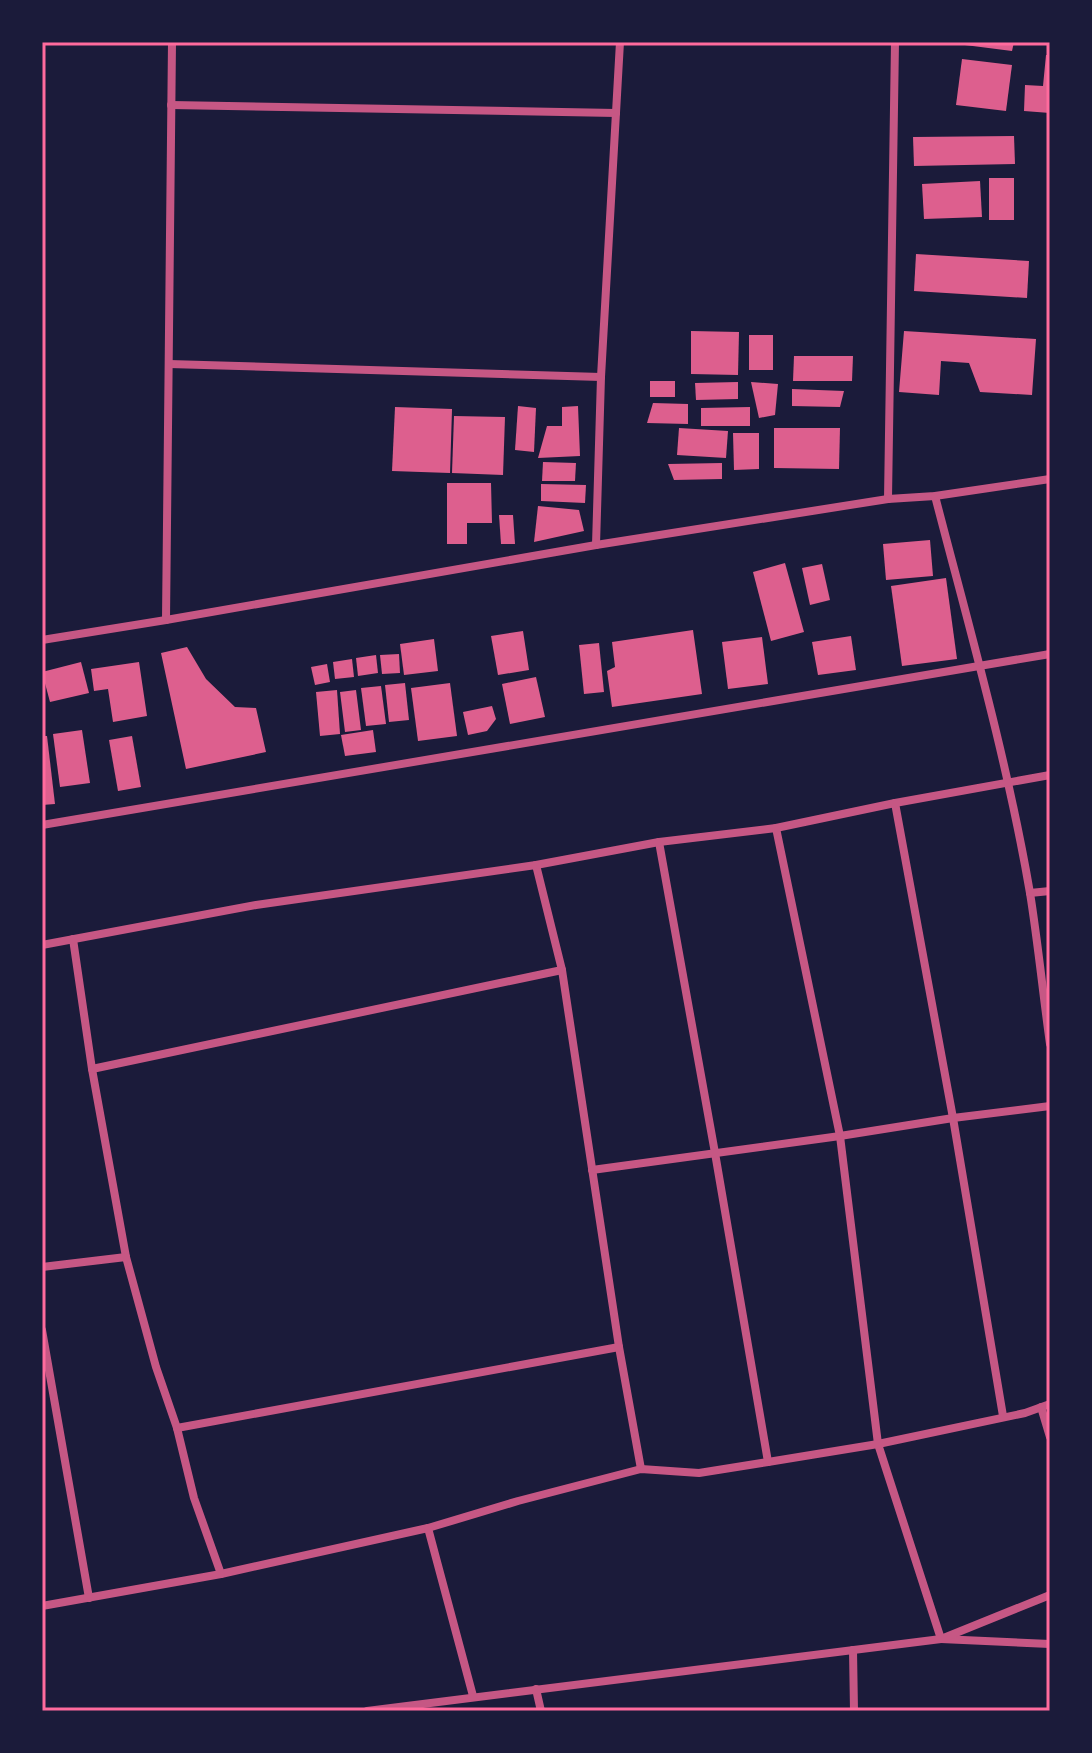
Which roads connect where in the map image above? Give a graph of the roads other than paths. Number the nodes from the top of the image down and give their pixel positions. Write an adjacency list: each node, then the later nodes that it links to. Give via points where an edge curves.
1 (172, 42): 4 (street)
2 (620, 42): 5 (street)
3 (895, 42): 10 (street)
4 (171, 105): 5 (street); 6 (street)
5 (616, 113): 7 (street)
6 (169, 364): 7 (street); 12 (street)
7 (601, 377): 11 (street)
8 (1050, 479): 9 (street)
9 (935, 496): 10 (street); 15 (street)
10 (888, 499): 11 (street)
11 (596, 545): 12 (street)
12 (166, 620): 13 (street)
13 (42, 640)
14 (1050, 654): 15 (street)
15 (980, 667): 17 (street); 19 (street)
16 (1050, 775): 17 (street)
17 (1007, 783): 18 (street); 24 (street)
18 (895, 803): 20 (street); 32 (street)
19 (42, 825)
20 (776, 828): 21 (street); 33 (street)
21 (659, 842): 22 (street); 34 (street)
22 (536, 865): 25 (street, via 256,905); 27 (street)
23 (1050, 891): 24 (street)
24 (1030, 893): 28 (street)
25 (73, 939): 26 (street); 30 (street)
26 (42, 945)
27 (562, 970): 30 (street); 35 (street)
28 (1048, 1019): 29 (street)
29 (1050, 1044)
30 (92, 1069): 36 (street)
31 (1050, 1106): 32 (street)
32 (953, 1118): 33 (street); 41 (street)
33 (840, 1136): 34 (street); 44 (street)
34 (715, 1153): 35 (street); 45 (street)
35 (592, 1170): 39 (street)
36 (126, 1257): 37 (street); 42 (street)
37 (42, 1267)
38 (42, 1330): 50 (street)
39 (619, 1347): 42 (street); 46 (street)
40 (1046, 1406): 41 (street); 43 (street)
41 (1003, 1416): 44 (street)
42 (177, 1428): 48 (street)
43 (1050, 1437)
44 (878, 1444): 45 (street); 52 (street)
45 (768, 1462): 46 (street, via 699,1473)
46 (641, 1469): 47 (street)
47 (428, 1528): 48 (street); 56 (street)
48 (221, 1574): 50 (street)
49 (1050, 1595): 52 (street)
50 (89, 1598): 51 (street)
51 (42, 1606)
52 (941, 1639): 53 (street); 54 (street)
53 (1050, 1644)
54 (853, 1650): 55 (street); 59 (street)
55 (536, 1689): 56 (street); 58 (street)
56 (473, 1696): 57 (street)
57 (367, 1711)
58 (541, 1711)
59 (854, 1711)

